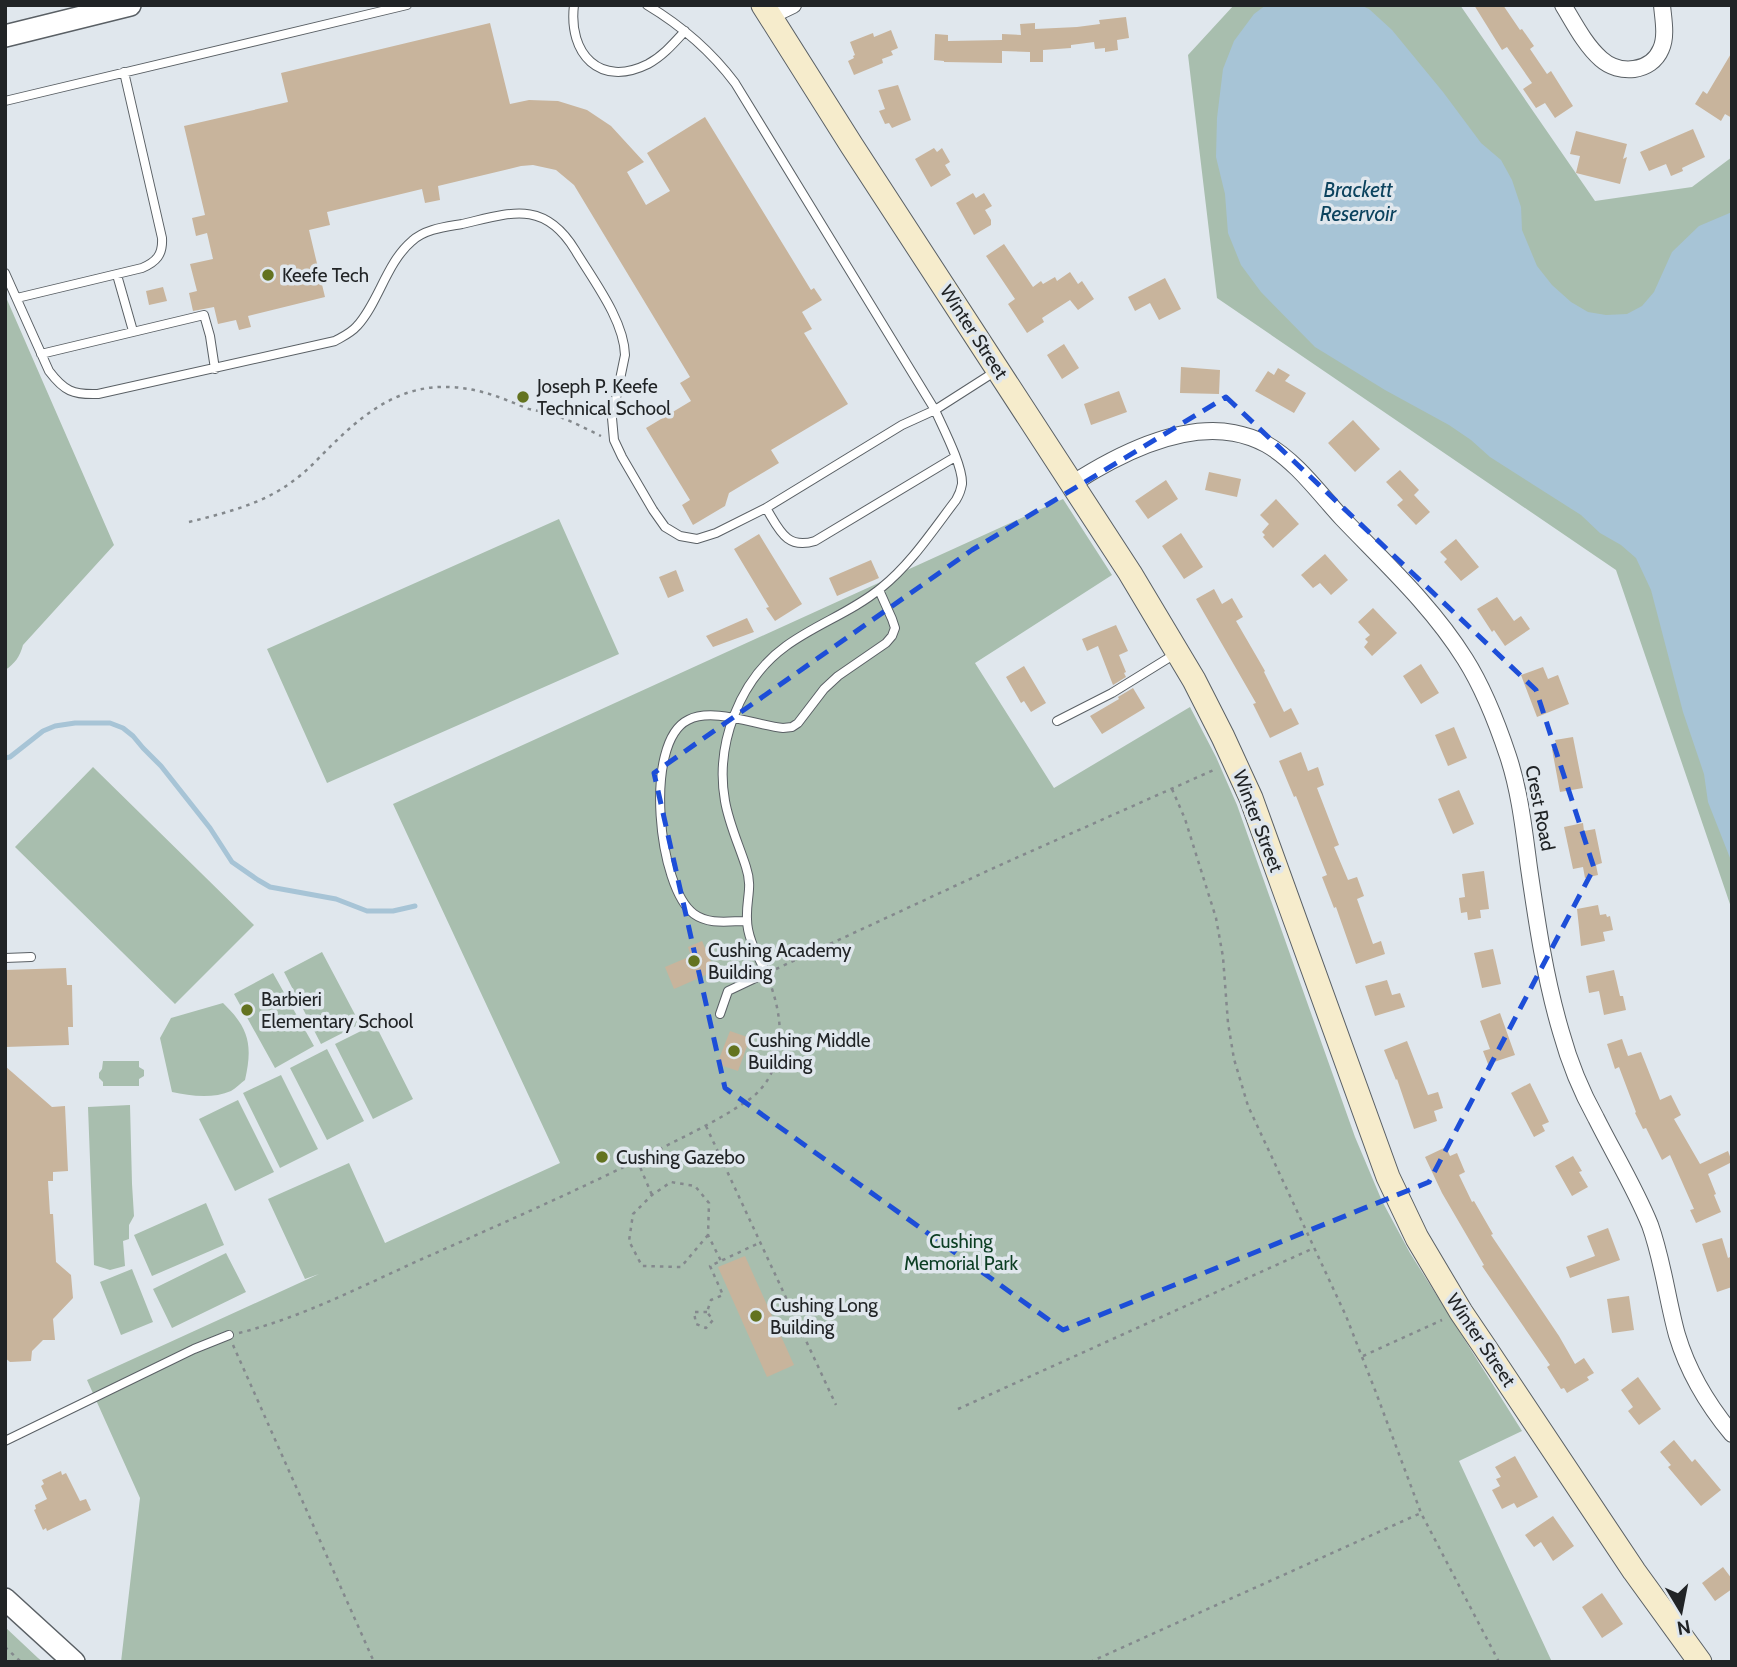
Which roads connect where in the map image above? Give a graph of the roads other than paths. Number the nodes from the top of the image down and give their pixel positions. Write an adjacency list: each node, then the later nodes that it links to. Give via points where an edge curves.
1 (130, 5): 10 (street)
2 (407, 5): 11 (lane)
3 (575, 5): 9 (lane, via 575,25 584,55 603,70 621,72 648,64)
4 (647, 5): 9 (lane)
5 (793, 5): 8 (street)
6 (1563, 5): 7 (street, via 1601,59 1624,70 1648,64 1662,48)
7 (1662, 5)
8 (766, 11): 19 (main road, Winter Street)
9 (685, 31): 20 (lane, via 716,58 735,83)
10 (5, 36)
11 (124, 72): 12 (lane); 14 (lane, via 163,247 149,265)
12 (5, 101)
13 (5, 273): 15 (lane)
14 (117, 275): 15 (lane); 16 (lane)
15 (17, 298): 17 (lane)
16 (133, 331): 17 (lane); 18 (lane, via 204,315)
17 (41, 354): 18 (lane, via 64,388 82,395)
18 (215, 369): 23 (lane, via 322,345 346,335 362,319 403,250 422,234 515,212 527,214 551,222 565,234 620,327 625,355 612,418 614,440 665,527 697,539)
19 (998, 370): 20 (lane); 22 (main road, Winter Street)
20 (935, 410): 21 (lane); 23 (lane, via 902,425)
21 (955, 457): 23 (lane, via 806,544 788,540); 24 (lane, via 962,482 956,500 906,564)
22 (1072, 484): 25 (main road, Winter Street); 33 (street, Crest Road, via 1130,453 1178,435 1214,431 1252,438 1297,470 1451,639 1485,698 1509,760 1541,947 1571,1062 1650,1227 1685,1358)
23 (766, 508)
24 (879, 590): 26 (lane, via 778,653 749,686); 26 (lane, via 895,628 892,636 838,676 798,723 783,728)
25 (1178, 653): 27 (lane); 37 (main road, Winter Street, via 1234,760 1388,1177 1412,1228 1469,1323)
26 (733, 719): 28 (lane, via 723,779 729,819 750,881); 28 (lane, via 709,715 681,723 664,758 659,814 672,876 687,908 705,920)
27 (1057, 721)
28 (746, 921): 31 (lane, via 766,973 729,991)
29 (31, 957): 30 (lane)
30 (5, 958)
31 (720, 1014)
32 (229, 1335): 34 (lane)
33 (1732, 1434)
34 (5, 1441)
35 (5, 1599): 36 (street)
36 (74, 1662)
37 (1700, 1662)

